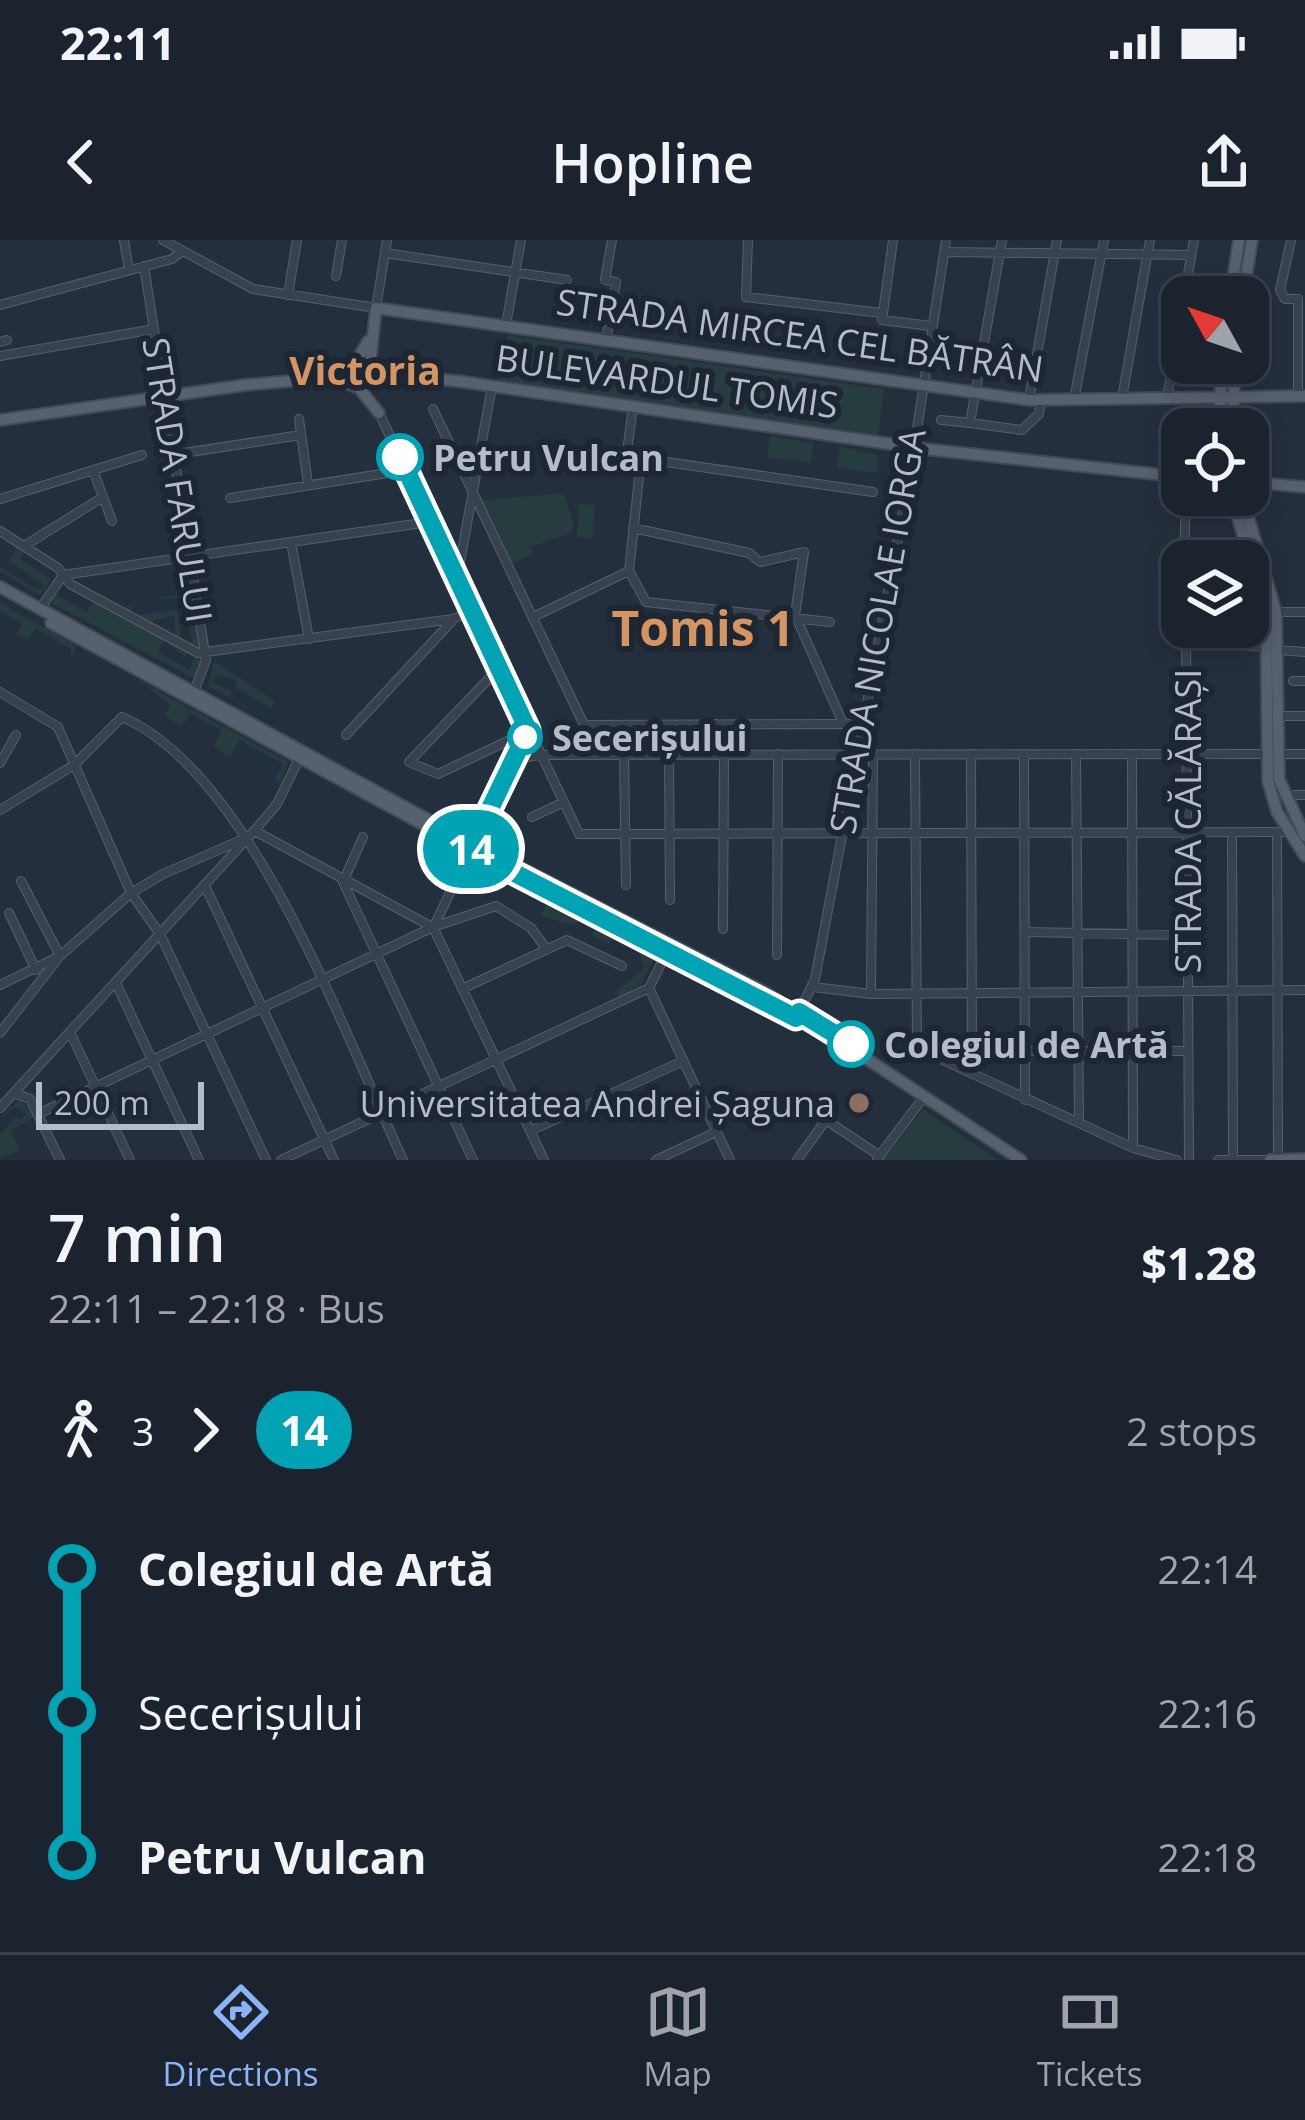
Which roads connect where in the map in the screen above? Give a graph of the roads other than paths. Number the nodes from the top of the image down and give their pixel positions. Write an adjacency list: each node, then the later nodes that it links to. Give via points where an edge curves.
1 (124, 240): 27 (street)
2 (297, 240): 34 (street)
3 (342, 240): 29 (street)
4 (387, 240): 20 (street)
5 (521, 240): 28 (street)
6 (612, 240): 42 (street, via 604,280 616,282)
7 (748, 240): 37 (street, via 746,297)
8 (893, 240): 37 (street)
9 (946, 240): 19 (street, STRADA NICOLAE IORGA)
10 (1002, 240): 21 (street)
11 (1058, 240): 22 (street)
12 (1104, 240): 23 (street)
13 (1150, 240): 24 (street)
14 (1194, 240): 25 (street)
15 (1239, 240): 31 (main road)
16 (1252, 240): 32 (main road)
17 (1291, 240): 54 (street, via 1280,290 1298,299)
18 (174, 244): 26 (street); 34 (street, STRADA MIRCEA CEL BĂTRÂN, via 247,286)
19 (944, 252): 21 (street); 39 (street, STRADA NICOLAE IORGA)
20 (385, 253): 28 (street); 36 (street)
21 (1000, 253): 22 (street); 52 (street)
22 (1055, 254): 23 (street); 57 (street)
23 (1101, 254): 24 (street); 58 (street)
24 (1147, 255): 25 (street); 59 (street)
25 (1191, 255): 30 (street)
26 (144, 266): 27 (street); 41 (street, STRADA FARULUI)
27 (129, 270): 35 (street)
28 (515, 272): 33 (street); 38 (street)
29 (336, 276)
30 (1188, 276)
31 (1233, 276)
32 (1246, 276)
33 (567, 280)
34 (288, 295): 36 (street, STRADA MIRCEA CEL BĂTRÂN)
35 (0, 304)
36 (376, 308): 38 (main road, STRADA MIRCEA CEL BĂTRÂN); 40 (main road)
37 (882, 316): 39 (street)
38 (506, 325): 42 (main road, STRADA MIRCEA CEL BĂTRÂN)
39 (931, 326): 51 (street, STRADA NICOLAE IORGA)
40 (374, 327): 45 (main road); 46 (main road, via 357,360)
41 (154, 329): 44 (street); 53 (street, STRADA FARULUI)
42 (606, 340): 51 (main road, STRADA MIRCEA CEL BĂTRÂN)
43 (2, 343): 44 (street)
44 (0, 356)
45 (369, 374): 46 (main road, BULEVARDUL TOMIS); 50 (main road, BULEVARDUL TOMIS); 64 (street)
46 (324, 376): 53 (main road, BULEVARDUL TOMIS); 64 (main road, via 358,388)
47 (1170, 384): 56 (street)
48 (1223, 384): 55 (main road)
49 (1228, 384): 55 (main road)
50 (492, 386): 60 (main road, BULEVARDUL TOMIS); 81 (street)
51 (920, 386): 52 (main road, STRADA MIRCEA CEL BĂTRÂN); 70 (street, STRADA NICOLAE IORGA)
52 (974, 392): 57 (main road, STRADA MIRCEA CEL BĂTRÂN); 68 (street)
53 (163, 396): 66 (main road, BULEVARDUL TOMIS); 71 (street, STRADA FARULUI)
54 (1302, 396): 55 (main road, STRADA MIRCEA CEL BĂTRÂN)
55 (1225, 397): 56 (main road, STRADA MIRCEA CEL BĂTRÂN); 61 (main road); 62 (main road)
56 (1167, 399): 59 (main road, STRADA MIRCEA CEL BĂTRÂN)
57 (1035, 400): 58 (main road, STRADA MIRCEA CEL BĂTRÂN); 68 (street, via 1039,414 1022,430)
58 (1074, 401): 59 (main road, STRADA MIRCEA CEL BĂTRÂN)
59 (1121, 401)
60 (633, 406): 70 (main road, BULEVARDUL TOMIS); 73 (street, via 627,452)
61 (1223, 408)
62 (1228, 408)
63 (433, 409): 81 (street)
64 (379, 412): 75 (street)
65 (299, 419): 69 (street)
66 (0, 420)
67 (941, 420): 68 (street)
68 (970, 423)
69 (301, 435): 71 (street); 77 (street)
70 (912, 447): 76 (main road, BULEVARDUL TOMIS); 122 (street, STRADA NICOLAE IORGA)
71 (171, 454): 93 (street, STRADA FARULUI)
72 (142, 455): 74 (street)
73 (641, 459): 80 (street); 89 (street)
74 (93, 470): 82 (street); 83 (street)
75 (406, 470): 77 (street); 88 (street)
76 (1161, 475)
77 (308, 484): 84 (street)
78 (1269, 484): 79 (main road)
79 (1305, 487)
80 (873, 492)
81 (474, 493): 96 (street); 103 (street)
82 (103, 497): 87 (street); 92 (street)
83 (0, 499)
84 (230, 499)
85 (1238, 516): 100 (main road)
86 (1248, 516): 100 (main road)
87 (112, 521)
88 (430, 521): 91 (street); 96 (street)
89 (633, 528): 94 (street); 102 (street, via 760,562 804,552)
90 (0, 531): 92 (street)
91 (291, 542): 93 (street); 106 (street)
92 (24, 545): 95 (street)
93 (189, 556): 95 (street); 110 (street, STRADA FARULUI)
94 (629, 572): 102 (street, via 652,606); 103 (street)
95 (61, 576): 98 (street); 110 (street)
96 (457, 579): 99 (street)
97 (0, 591): 98 (main road); 144 (main road)
98 (40, 609): 117 (main road)
99 (472, 611): 104 (street); 112 (street)
100 (1271, 612): 101 (street); 109 (main road)
101 (1305, 612)
102 (795, 615): 105 (street); 120 (street)
103 (533, 617): 123 (street)
104 (453, 620): 106 (street); 126 (street)
105 (830, 622)
106 (309, 639): 110 (street)
107 (1186, 648): 140 (street, STRADA CĂLĂRAȘI)
108 (1258, 648): 109 (street)
109 (1272, 649): 111 (street); 113 (main road); 119 (main road)
110 (205, 652): 117 (street, STRADA FARULUI)
111 (1305, 652)
112 (499, 668): 124 (street); 127 (street, via 409,762 438,774)
113 (1266, 680): 119 (main road); 141 (main road)
114 (1293, 681): 115 (street)
115 (1305, 681)
116 (0, 692): 147 (street, via 58,727)
117 (194, 692): 169 (main road)
118 (1305, 716): 119 (street)
119 (1278, 718): 141 (main road)
120 (842, 723): 121 (street); 122 (street)
121 (716, 724): 123 (street); 131 (street)
122 (859, 724): 133 (street, STRADA NICOLAE IORGA)
123 (584, 725): 128 (street)
124 (528, 730): 143 (street); 146 (street)
125 (16, 735): 145 (street)
126 (346, 735)
127 (514, 737)
128 (598, 754): 129 (street); 143 (street)
129 (624, 754): 130 (street); 165 (street)
130 (669, 754): 131 (street); 166 (street)
131 (720, 754): 132 (street); 160 (street)
132 (778, 754): 133 (street); 161 (street)
133 (854, 754): 134 (street); 162 (street, STRADA NICOLAE IORGA)
134 (873, 754): 135 (street); 163 (street)
135 (915, 754): 136 (street); 164 (street)
136 (971, 754): 137 (street); 154 (street)
137 (1024, 754): 138 (street); 155 (street)
138 (1076, 754): 139 (street); 156 (street)
139 (1132, 754): 140 (street); 157 (street)
140 (1187, 754): 141 (street); 152 (street, STRADA CĂLĂRAȘI)
141 (1272, 754): 142 (street); 158 (main road); 158 (main road, via 1277,812)
142 (1305, 754)
143 (541, 758): 146 (street); 148 (street)
144 (299, 759): 159 (street); 168 (main road)
145 (0, 764)
146 (513, 764): 151 (street)
147 (74, 765): 149 (street); 159 (street, via 122,717 167,742); 177 (street)
148 (562, 803): 150 (street); 165 (street, via 583,835)
149 (0, 810)
150 (532, 817)
151 (485, 820): 169 (street); 170 (main road, via 486,841)
152 (1187, 832): 153 (street); 157 (street); 186 (street, STRADA CĂLĂRAȘI)
153 (1232, 832): 158 (street); 202 (street)
154 (971, 833): 155 (street); 164 (street); 206 (street)
155 (1024, 833): 156 (street); 182 (street)
156 (1077, 833): 157 (street); 183 (street)
157 (1132, 833): 185 (street)
158 (1296, 833): 171 (main road); 203 (street)
159 (251, 834): 173 (street); 176 (street); 177 (street); 194 (street)
160 (724, 834): 161 (street); 166 (street); 181 (street)
161 (778, 834): 162 (street); 191 (street)
162 (840, 834): 163 (street); 197 (street, STRADA NICOLAE IORGA)
163 (872, 834): 164 (street); 208 (street)
164 (915, 834): 209 (street)
165 (625, 835): 166 (street); 175 (street)
166 (670, 835): 178 (street)
167 (363, 837): 173 (street)
168 (443, 837): 169 (main road); 172 (main road)
169 (472, 847): 170 (main road); 172 (street); 188 (main road)
170 (498, 856): 211 (main road)
171 (1305, 856)
172 (460, 870): 180 (street)
173 (341, 877): 180 (street); 189 (street)
174 (21, 881): 190 (street)
175 (626, 885)
176 (205, 886): 184 (street); 210 (street)
177 (131, 893): 184 (street); 190 (street)
178 (670, 900)
179 (9, 913): 193 (street)
180 (433, 928): 187 (street, via 496,906); 189 (street); 199 (street)
181 (723, 929)
182 (1025, 932): 183 (street); 207 (street)
183 (1078, 933): 185 (street); 204 (street)
184 (160, 934): 195 (street); 214 (street)
185 (1132, 934): 186 (street); 205 (street)
186 (1188, 935): 201 (street, STRADA CĂLĂRAȘI)
187 (552, 947): 192 (street, via 567,940); 199 (street)
188 (668, 950): 198 (street); 211 (main road)
189 (376, 954): 194 (street); 223 (street)
190 (60, 956): 193 (street); 213 (street)
191 (777, 956)
192 (622, 966)
193 (36, 970): 196 (street)
194 (319, 981): 210 (street); 229 (street)
195 (116, 982): 212 (street); 220 (street)
196 (0, 985)
197 (813, 987): 208 (street); 211 (street, STRADA NICOLAE IORGA)
198 (649, 988): 219 (street); 221 (street)
199 (463, 989): 219 (street)
200 (1305, 990): 203 (street)
201 (1188, 991): 202 (street); 205 (street); 218 (street, STRADA CĂLĂRAȘI)
202 (1232, 991): 203 (street); 255 (street)
203 (1277, 991): 256 (street)
204 (1078, 992): 205 (street); 207 (street); 216 (street)
205 (1132, 992): 217 (street)
206 (971, 993): 207 (street); 209 (street); 222 (street)
207 (1025, 993): 215 (street)
208 (871, 994): 209 (street)
209 (917, 994): 222 (street, via 917,1048)
210 (262, 1008): 214 (street); 234 (street)
211 (798, 1015): 226 (main road); 251 (main road)
212 (70, 1032): 224 (street); 225 (street)
213 (0, 1033)
214 (207, 1034): 220 (street); 241 (street)
215 (1025, 1051): 216 (street); 227 (street)
216 (1078, 1051): 217 (street); 231 (street)
217 (1133, 1051): 218 (street); 235 (street)
218 (1188, 1051): 253 (street, STRADA CĂLĂRAȘI)
219 (496, 1059): 223 (street); 232 (street)
220 (152, 1060): 224 (street); 240 (street)
221 (683, 1060): 232 (street); 233 (street)
222 (971, 1074): 227 (street)
223 (438, 1086): 229 (street); 245 (street)
224 (95, 1087): 230 (street); 239 (street)
225 (14, 1093): 228 (street); 230 (street, via 30,1099)
226 (923, 1098): 236 (street); 250 (main road)
227 (1025, 1100): 231 (street)
228 (0, 1108)
229 (381, 1113): 234 (street); 244 (street)
230 (38, 1114): 238 (street)
231 (1078, 1124): 235 (street)
232 (530, 1131): 246 (street)
233 (716, 1132): 247 (street); 248 (street)
234 (324, 1140): 242 (street); 243 (street)
235 (1133, 1148): 252 (street)
236 (878, 1158): 249 (street, via 826,1120)
237 (1305, 1159): 256 (main road)
238 (60, 1160)
239 (130, 1160)
240 (199, 1160)
241 (266, 1160)
242 (281, 1160)
243 (334, 1160)
244 (403, 1160)
245 (473, 1160)
246 (544, 1160)
247 (656, 1160)
248 (730, 1160)
249 (797, 1160)
250 (1010, 1160)
251 (1021, 1160)
252 (1177, 1160)
253 (1189, 1160)
254 (1218, 1160): 255 (street)
255 (1233, 1160): 256 (street)
256 (1272, 1160)

